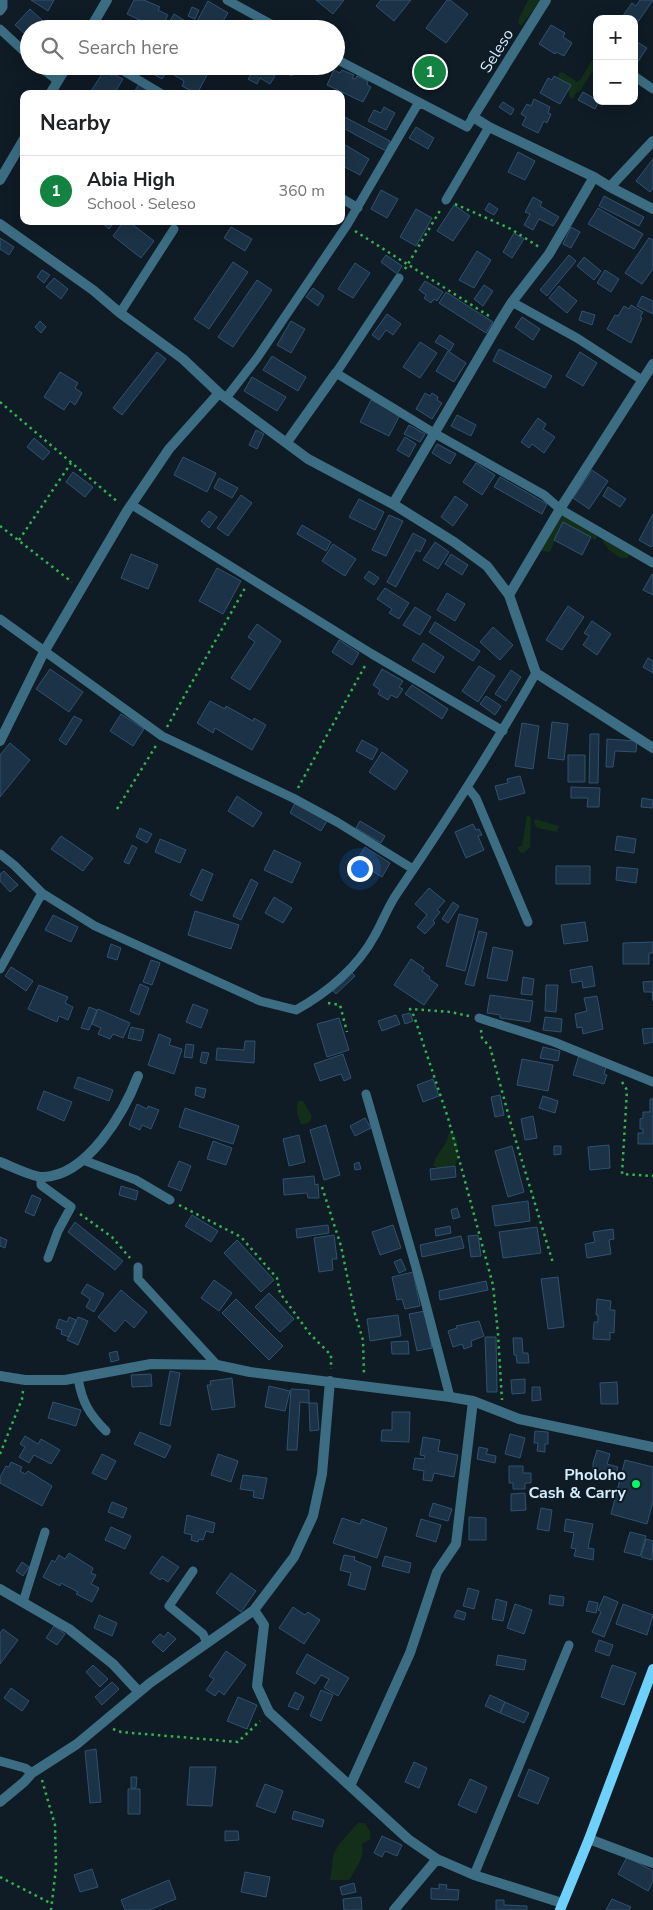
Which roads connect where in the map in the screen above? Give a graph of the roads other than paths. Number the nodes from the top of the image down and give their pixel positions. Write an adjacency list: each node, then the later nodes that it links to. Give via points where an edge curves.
1 (3, 0): 5 (lane)
2 (108, 0): 6 (street)
3 (227, 0): 7 (lane)
4 (546, 0): 20 (street, Seleso)
5 (0, 11)
6 (96, 20)
7 (264, 20)
8 (0, 30): 9 (lane)
9 (20, 48)
10 (345, 63): 19 (lane)
11 (51, 75): 15 (lane)
12 (62, 75): 15 (street)
13 (130, 75): 18 (lane)
14 (638, 79): 16 (lane)
15 (58, 81): 17 (street)
16 (653, 89)
17 (52, 90)
18 (155, 90)
19 (420, 102): 20 (lane, via 467,127); 29 (lane)
20 (474, 117): 21 (street)
21 (489, 127): 24 (street); 28 (lane)
22 (653, 141): 26 (street)
23 (20, 146): 25 (street)
24 (594, 177): 26 (street); 34 (street, via 549,254)
25 (0, 180)
26 (610, 187): 30 (street)
27 (345, 200): 29 (lane)
28 (446, 200)
29 (358, 208): 39 (lane, via 257,358)
30 (653, 209)
31 (0, 224): 35 (street)
32 (174, 228): 35 (lane)
33 (400, 278): 37 (lane)
34 (512, 302): 38 (lane, via 577,338); 40 (street)
35 (120, 313): 39 (street, via 183,359)
36 (653, 364): 38 (street)
37 (336, 373): 40 (lane); 41 (street)
38 (642, 380): 44 (street)
39 (223, 395): 41 (street); 43 (street, via 169,449)
40 (434, 433): 42 (street); 44 (lane, via 544,495)
41 (287, 442): 42 (street, via 308,459)
42 (393, 504): 46 (street, via 487,566)
43 (130, 508): 48 (street); 50 (lane)
44 (560, 509): 45 (lane); 46 (street)
45 (653, 563)
46 (509, 595): 49 (street)
47 (0, 619): 48 (lane)
48 (44, 652): 51 (street); 55 (lane, via 162,736 293,798)
49 (536, 673): 50 (lane); 52 (street)
50 (503, 731): 53 (lane)
51 (0, 741)
52 (653, 748)
53 (468, 788): 55 (lane); 57 (lane, via 476,798)
54 (0, 854): 56 (lane)
55 (413, 869): 56 (lane, via 389,904 375,936 355,963 318,998 296,1010 260,1001 95,926)
56 (42, 892): 58 (lane)
57 (528, 922)
58 (0, 969)
59 (480, 1018): 61 (lane, via 554,1042)
60 (138, 1076): 63 (street, via 118,1118)
61 (653, 1082)
62 (366, 1094): 73 (lane)
63 (83, 1160): 65 (street, via 60,1175); 66 (lane, via 136,1180)
64 (0, 1162): 65 (street)
65 (41, 1177): 67 (lane, via 41,1185 71,1207)
66 (170, 1200)
67 (48, 1258)
68 (138, 1267): 69 (lane, via 138,1279)
69 (216, 1365): 71 (street, via 151,1364); 72 (street)
70 (0, 1376): 71 (street, via 25,1380)
71 (78, 1378): 75 (lane, via 87,1409)
72 (330, 1381): 73 (street); 81 (street, via 322,1474 313,1516 294,1557)
73 (450, 1397): 74 (street)
74 (473, 1401): 76 (street, via 519,1418); 88 (street, via 456,1544 437,1572 410,1652)
75 (106, 1431)
76 (653, 1447)
77 (45, 1532): 80 (lane)
78 (193, 1571): 82 (lane, via 169,1606 202,1634)
79 (0, 1589): 80 (street)
80 (23, 1602): 85 (street, via 69,1628 113,1664)
81 (254, 1610): 82 (street); 88 (street, via 264,1624 257,1686 269,1712)
82 (207, 1643): 85 (street)
83 (569, 1645): 93 (lane)
84 (653, 1669): 90 (main road)
85 (139, 1692): 87 (street, via 77,1744)
86 (0, 1761): 87 (lane)
87 (35, 1771): 89 (street)
88 (350, 1786): 91 (street, via 408,1839)
89 (0, 1802)
90 (590, 1839): 92 (street); 94 (main road)
91 (437, 1859): 93 (street); 95 (street)
92 (653, 1863)
93 (474, 1875): 94 (street)
94 (561, 1906)
95 (394, 1910)

